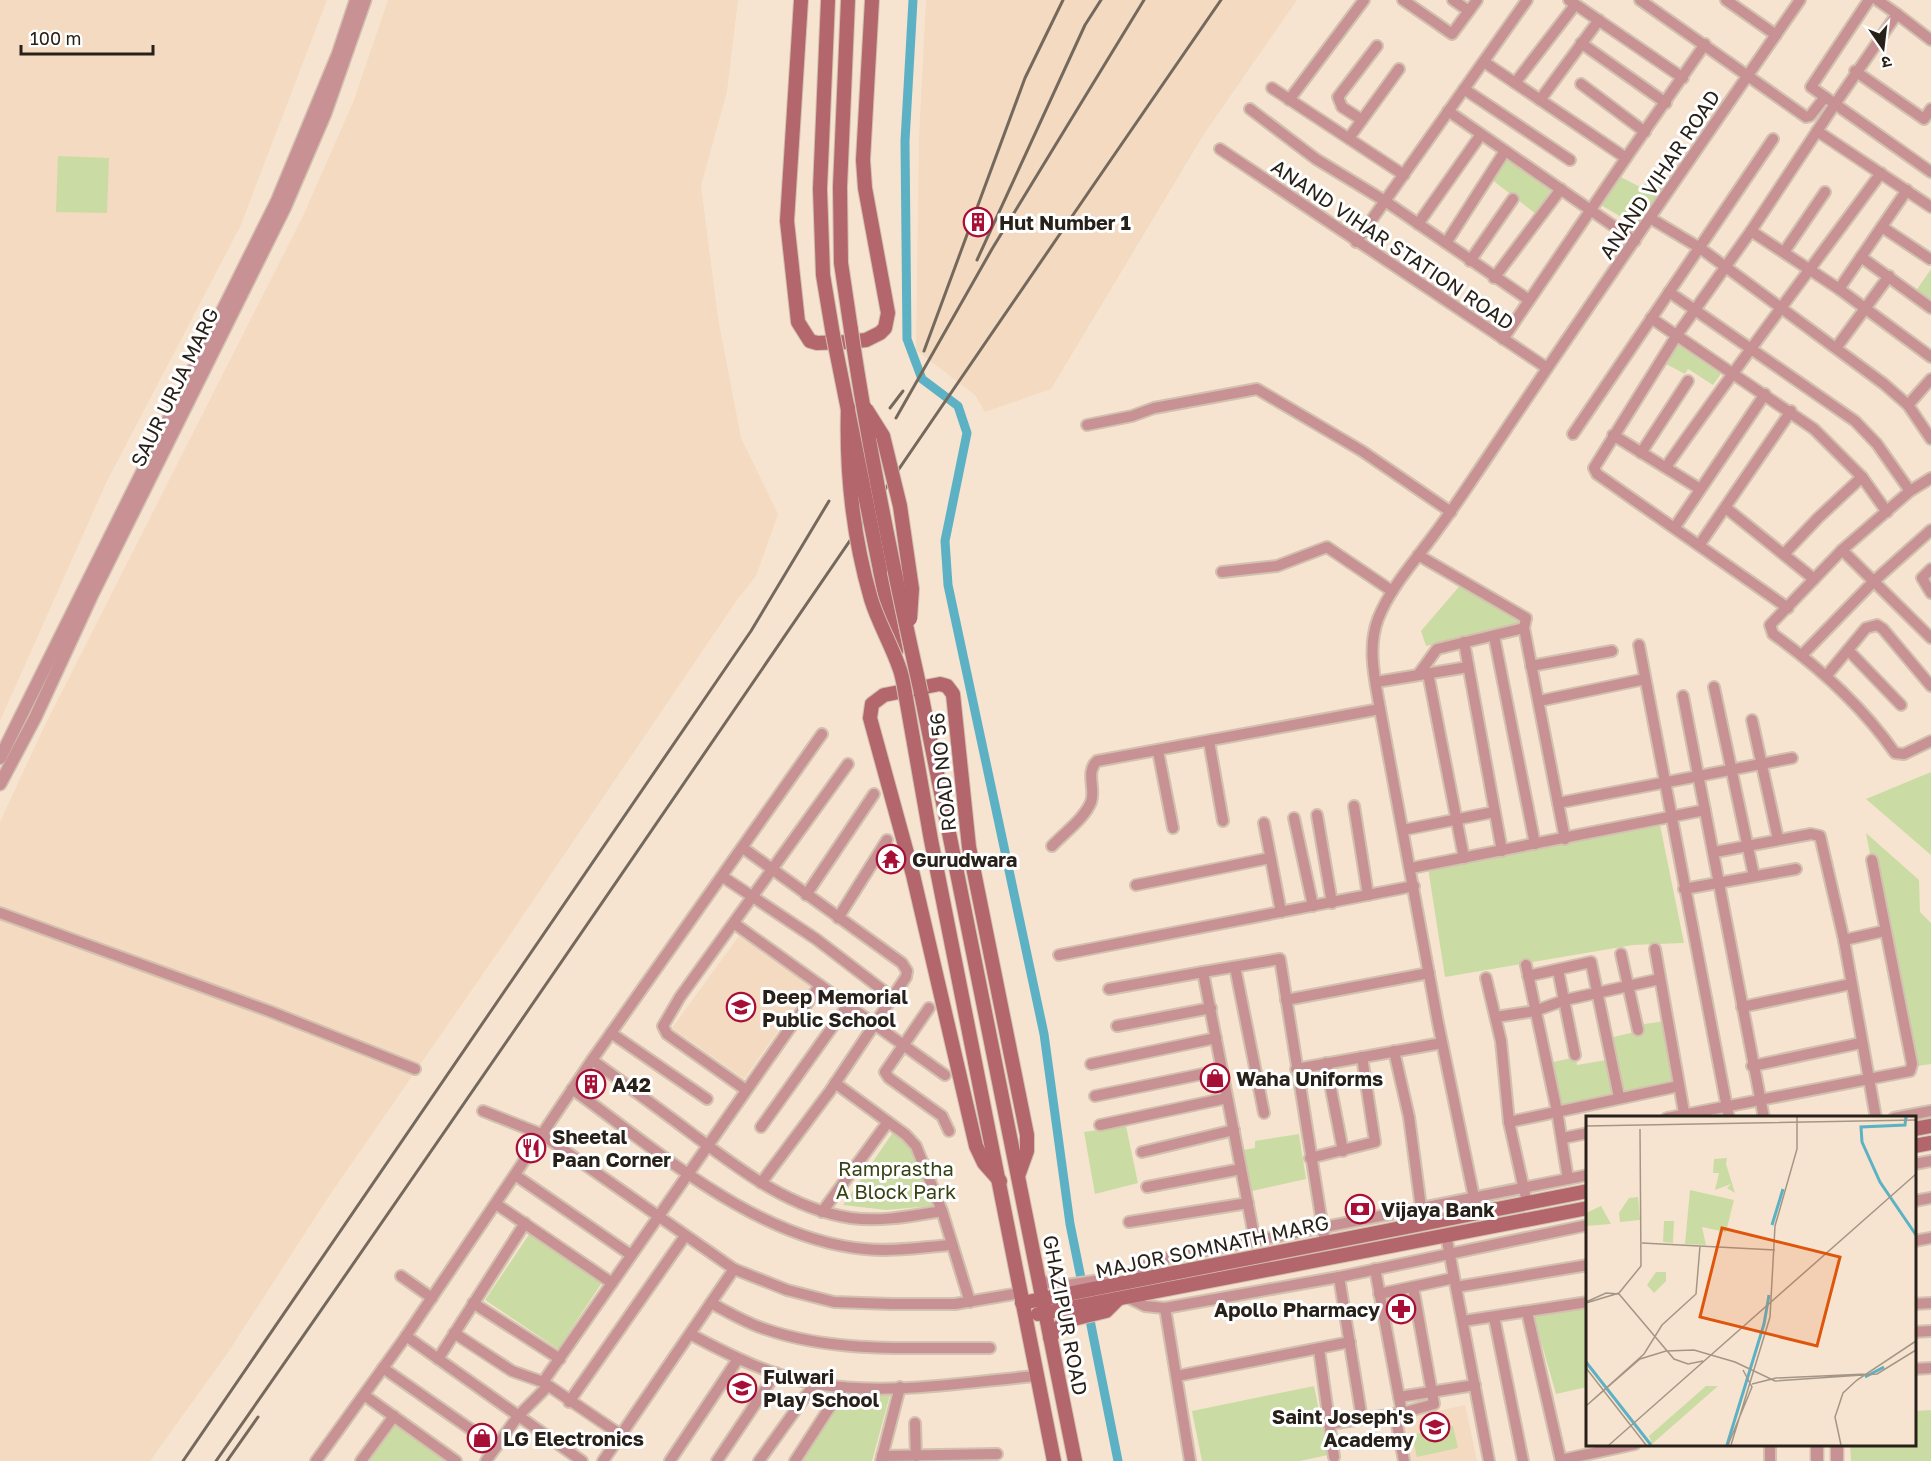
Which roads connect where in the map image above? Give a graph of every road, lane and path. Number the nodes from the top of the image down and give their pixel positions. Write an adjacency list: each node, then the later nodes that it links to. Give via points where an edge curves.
1 (356, 0): 43 (street, SAUR URJA MARG)
2 (365, 0): 43 (street, SAUR URJA MARG)
3 (801, 0): 5 (main road, via 787,221 798,322 804,336 817,343 874,337 885,328 888,313 863,160)
4 (828, 0): 98 (main road, bridge, via 820,189 823,275 833,335)
5 (872, 0)
6 (1364, 0): 36 (street)
7 (1404, 0): 18 (street, via 1452,34)
8 (1453, 0): 18 (street)
9 (1477, 0): 18 (street)
10 (1640, 0): 24 (street)
11 (1726, 0): 21 (street)
12 (1800, 0): 21 (street, ANAND VIHAR ROAD)
13 (1869, 0): 35 (street, via 1810,87)
14 (1877, 0): 19 (street)
15 (1521, 2): 26 (street)
16 (1572, 2): 20 (street); 31 (street)
17 (848, 5): 98 (main road, bridge, via 840,187 841,264 851,330)
18 (1469, 11)
19 (1897, 14): 22 (street); 28 (street)
20 (1599, 20): 23 (street); 30 (street)
21 (1776, 35): 29 (street, ANAND VIHAR ROAD)
22 (1931, 40)
23 (1581, 43): 37 (street); 38 (street)
24 (1705, 44): 29 (street); 30 (street)
25 (1377, 46): 44 (street, via 1338,97 1342,107)
26 (1484, 62): 31 (street); 34 (street)
27 (1399, 69): 44 (street)
28 (1855, 71): 39 (street); 41 (street, via 1924,119)
29 (1748, 74): 35 (street, via 1806,117); 64 (street, ANAND VIHAR ROAD)
30 (1683, 78): 38 (street)
31 (1515, 83): 37 (street)
32 (1581, 84): 46 (street)
33 (1272, 88): 36 (street)
34 (1464, 89): 42 (street); 53 (street)
35 (1825, 97): 39 (street)
36 (1289, 100): 48 (street)
37 (1540, 100): 52 (street)
38 (1666, 103): 46 (street)
39 (1835, 104): 45 (street); 54 (street)
40 (1250, 109): 61 (street, via 1316,159)
41 (1931, 109)
42 (1448, 111): 47 (street); 56 (street)
43 (320, 112): 135 (street, SAUR URJA MARG, via 285,207)
44 (1362, 120): 48 (street)
45 (1817, 131): 55 (street); 67 (street)
46 (1645, 132): 52 (street)
47 (1480, 136): 51 (street); 65 (street)
48 (1349, 138): 56 (street)
49 (1773, 139): 71 (street)
50 (1221, 149): 69 (street, ANAND VIHAR STATION ROAD)
51 (1505, 151): 57 (street); 70 (street)
52 (1626, 158): 63 (street)
53 (1570, 160)
54 (1931, 172)
55 (1881, 173): 58 (street); 77 (street)
56 (1404, 175): 61 (street)
57 (1561, 189): 63 (street); 79 (street)
58 (1907, 190): 62 (street); 66 (street)
59 (1825, 192): 72 (street)
60 (1513, 199): 75 (street)
61 (1385, 201): 65 (street); 69 (street)
62 (1931, 207)
63 (1591, 208): 68 (street); 82 (street)
64 (1650, 218): 68 (street, ANAND VIHAR ROAD); 71 (street)
65 (1418, 224): 70 (street)
66 (1882, 227): 73 (street); 74 (street)
67 (1751, 231): 72 (street); 76 (street)
68 (1635, 241): 93 (street, ANAND VIHAR ROAD)
69 (1356, 242): 89 (street, ANAND VIHAR STATION ROAD)
70 (1446, 243): 75 (street)
71 (1700, 248): 76 (street); 81 (street)
72 (1784, 252): 77 (street)
73 (1861, 257): 78 (street); 80 (street)
74 (1930, 259)
75 (1470, 261): 79 (street)
76 (1725, 268): 85 (street); 86 (street)
77 (1809, 270): 80 (street); 86 (street)
78 (1889, 276): 83 (street); 84 (street)
79 (1494, 278): 82 (street)
80 (1839, 289): 83 (street)
81 (1669, 292): 85 (street); 87 (street)
82 (1529, 300): 89 (street)
83 (1865, 308): 91 (street); 92 (street)
84 (1931, 308)
85 (1696, 309): 88 (street); 90 (street)
86 (1782, 310): 90 (street); 91 (street)
87 (1651, 318): 88 (street); 102 (street)
88 (1677, 336): 94 (street); 103 (street)
89 (1503, 339): 93 (street, ANAND VIHAR STATION ROAD)
90 (1752, 347): 94 (street); 110 (street, via 1855,421 1882,450)
91 (1836, 348): 99 (street)
92 (1931, 357)
93 (1547, 368): 112 (street, ANAND VIHAR ROAD)
94 (1732, 372): 97 (street); 106 (street)
95 (1931, 379): 99 (street)
96 (1688, 381): 105 (street)
97 (1765, 394): 100 (street); 109 (street)
98 (855, 405): 291 (main road, GHAZIPUR ROAD, bridge, via 921,693); 293 (main road, GHAZIPUR ROAD, bridge, via 931,840)
99 (1908, 405): 104 (street)
100 (1791, 411): 107 (street, via 1827,440); 111 (street)
101 (1087, 425): 112 (street, via 1257,389 1362,451)
102 (1573, 434)
103 (1613, 435): 105 (street); 114 (street, via 1594,464 1597,474)
104 (1931, 440)
105 (1641, 453): 106 (street)
106 (1666, 467): 109 (street)
107 (1862, 477): 113 (street); 118 (street)
108 (1931, 478): 110 (street)
109 (1700, 489): 114 (street)
110 (1910, 491): 113 (street)
111 (1726, 508): 116 (street); 118 (street)
112 (1451, 512): 119 (street, ANAND VIHAR ROAD)
113 (1887, 512): 117 (street)
114 (1674, 527): 116 (street)
115 (1931, 530): 123 (street)
116 (1700, 544): 126 (street)
117 (1842, 550): 122 (street); 123 (street)
118 (1784, 554): 122 (street)
119 (1418, 555): 124 (street, ANAND VIHAR ROAD); 127 (street, via 1522,614 1526,618)
120 (1931, 568): 125 (street, via 1922,578)
121 (1221, 572): 124 (street, via 1277,566 1327,547)
122 (1814, 579): 126 (street)
123 (1874, 581): 129 (street); 134 (street)
124 (1392, 591): 141 (street, ANAND VIHAR ROAD, via 1375,631)
125 (1931, 593)
126 (1788, 608): 134 (street, via 1770,630)
127 (1524, 628): 128 (street); 136 (street)
128 (1494, 636): 130 (street); 177 (street)
129 (1931, 638)
130 (1464, 642): 137 (street); 138 (street, via 1437,649)
131 (1639, 645): 140 (street)
132 (1848, 650): 139 (street); 142 (street, via 1866,628 1883,628); 146 (street)
133 (1612, 651): 136 (street)
134 (1802, 655): 139 (street)
135 (55, 660): 153 (street, SAUR URJA MARG); 160 (street, SAUR URJA MARG)
136 (1532, 666): 145 (street)
137 (1468, 667): 138 (street); 165 (street)
138 (1423, 674): 141 (street); 169 (street)
139 (1827, 675): 151 (street, via 1899,755)
140 (1646, 679): 145 (street); 159 (street)
141 (1376, 682): 147 (street, ANAND VIHAR ROAD)
142 (1931, 686)
143 (1714, 687): 157 (street)
144 (1683, 696): 158 (street)
145 (1539, 701): 162 (street)
146 (1901, 705)
147 (1380, 709): 150 (street); 173 (street, ANAND VIHAR ROAD)
148 (1752, 720): 156 (street)
149 (822, 734): 180 (street)
150 (1209, 741): 152 (street); 170 (street)
151 (1931, 741)
152 (1158, 751): 172 (street); 178 (street, via 1097,761 1092,768 1089,806)
153 (0, 758)
154 (1792, 758): 156 (street)
155 (848, 764): 188 (street)
156 (1760, 765): 157 (street); 175 (street)
157 (1731, 770): 158 (street); 179 (street)
158 (1699, 775): 159 (street); 164 (street)
159 (1664, 781): 162 (street); 167 (street)
160 (0, 784)
161 (874, 794): 195 (street)
162 (1558, 803): 174 (street)
163 (1354, 806): 196 (street)
164 (1706, 810): 167 (street); 182 (street)
165 (1494, 812): 169 (street); 181 (street)
166 (1317, 815): 198 (street)
167 (1670, 817): 174 (street); 194 (street)
168 (1294, 818): 199 (street)
169 (1455, 819): 173 (street); 184 (street)
170 (1223, 820)
171 (1264, 823): 183 (street)
172 (1173, 828)
173 (1403, 830): 186 (street, ANAND VIHAR ROAD)
174 (1565, 839): 177 (street)
175 (1778, 839): 179 (street); 205 (street, via 1820,836)
176 (887, 840): 202 (street)
177 (1535, 844): 181 (street)
178 (1052, 846)
179 (1748, 846): 182 (street); 189 (street)
180 (743, 848): 188 (street); 190 (street)
181 (1502, 851): 184 (street)
182 (1715, 852): 191 (street)
183 (1270, 858): 192 (street); 200 (street)
184 (1464, 858): 186 (street)
185 (1872, 860): 204 (street)
186 (1411, 868): 193 (street, ANAND VIHAR ROAD)
187 (1796, 869): 189 (street)
188 (773, 870): 195 (street); 197 (street)
189 (1754, 876): 191 (street)
190 (723, 877): 197 (street); 232 (street)
191 (1720, 882): 194 (street); 224 (street)
192 (1136, 885)
193 (1414, 886): 196 (street); 212 (street, ANAND VIHAR ROAD)
194 (1684, 889): 258 (street)
195 (806, 895): 202 (street)
196 (1368, 896): 198 (street)
197 (754, 898): 203 (street); 220 (street)
198 (1332, 903): 199 (street)
199 (1313, 906): 200 (street)
200 (1281, 912): 208 (street)
201 (0, 913): 244 (street)
202 (838, 918): 220 (street, via 906,967 906,977)
203 (735, 924): 216 (street); 252 (street, via 663,1026 667,1034)
204 (1884, 931): 205 (street); 248 (street, via 1912,1064 1910,1071)
205 (1844, 940): 215 (street)
206 (1655, 949): 214 (street)
207 (1621, 954): 217 (street)
208 (1059, 955)
209 (1235, 967): 211 (street); 221 (street, via 1280,959); 262 (street)
210 (1558, 970): 219 (street, via 1591,962); 222 (street); 227 (street, via 1527,971)
211 (1203, 972): 218 (street); 226 (street)
212 (1429, 973): 221 (street); 234 (street, ANAND VIHAR ROAD)
213 (1486, 978): 228 (street)
214 (1660, 979): 217 (street); 250 (street)
215 (1851, 984): 224 (street); 235 (street)
216 (820, 985): 223 (street); 252 (street)
217 (1629, 986): 219 (street); 231 (street)
218 (1109, 989)
219 (1597, 993): 222 (street); 254 (street)
220 (893, 998): 229 (street)
221 (1286, 1000): 245 (street)
222 (1565, 1000): 227 (street); 238 (street)
223 (848, 1005): 229 (street); 272 (street)
224 (1742, 1007): 243 (street)
225 (929, 1008): 236 (street)
226 (1211, 1008): 230 (street); 233 (street)
227 (1535, 1011): 228 (street); 260 (street)
228 (1496, 1017): 269 (street, via 1502,1041)
229 (875, 1024): 236 (street); 249 (street)
230 (1117, 1026)
231 (1638, 1030)
232 (611, 1033): 240 (street); 256 (street)
233 (1216, 1038): 242 (street); 246 (street)
234 (1442, 1042): 237 (street); 298 (street, ANAND VIHAR ROAD)
235 (1861, 1043): 243 (street); 248 (street)
236 (904, 1045): 247 (street); 275 (street, via 886,1068 886,1075 942,1116)
237 (1394, 1051): 239 (street); 304 (street, via 1409,1116)
238 (1575, 1055)
239 (1362, 1057): 241 (street); 282 (street, via 1376,1142)
240 (592, 1059): 251 (street); 280 (street)
241 (1326, 1063): 245 (street); 282 (street)
242 (1091, 1064)
243 (1752, 1066): 257 (street)
244 (415, 1069)
245 (1296, 1069): 284 (street)
246 (1222, 1070): 253 (street); 255 (street)
247 (945, 1075)
248 (1869, 1080): 257 (street); 266 (street)
249 (835, 1083): 268 (street); 294 (street)
250 (1679, 1086): 254 (street); 263 (street)
251 (572, 1089): 277 (street); 288 (street)
252 (746, 1090): 280 (street)
253 (1095, 1096)
254 (1619, 1097): 260 (street)
255 (1227, 1098): 270 (street); 274 (street)
256 (707, 1099)
257 (1759, 1101): 258 (street); 265 (street)
258 (1726, 1106): 263 (street); 264 (street)
259 (483, 1111): 277 (street)
260 (1557, 1111): 269 (street); 278 (street)
261 (1931, 1111): 267 (street)
262 (1264, 1113)
263 (1684, 1116)
264 (1728, 1116)
265 (1763, 1116)
266 (1876, 1116)
267 (1905, 1116)
268 (888, 1122): 306 (street, via 916,1146); 307 (street)
269 (1509, 1122): 296 (street)
270 (1100, 1125)
271 (1931, 1126): 273 (main road)
272 (761, 1127)
273 (1916, 1129)
274 (1234, 1130): 283 (street); 287 (street)
275 (950, 1131)
276 (1586, 1133): 278 (street)
277 (541, 1134): 289 (street); 309 (street)
278 (1563, 1138): 292 (street)
279 (1931, 1143): 281 (main road)
280 (707, 1145): 288 (street); 294 (street)
281 (1916, 1146)
282 (1343, 1150): 284 (street)
283 (1142, 1152)
284 (1310, 1158): 314 (street)
285 (1931, 1161): 286 (street)
286 (1916, 1164)
287 (1241, 1169): 295 (street); 301 (street)
288 (687, 1172): 309 (street); 321 (street, via 757,1215 820,1240 864,1249)
289 (515, 1175): 303 (street); 325 (street)
290 (1586, 1175): 292 (street)
291 (1018, 1176): 293 (main road, ROAD NO 56, via 1027,1151 1027,1135 969,847 953,694 940,684 884,695 872,704 870,718 913,875 976,1146); 322 (main road, GHAZIPUR ROAD)
292 (1568, 1179): 296 (street)
293 (999, 1181): 323 (main road, GHAZIPUR ROAD)
294 (761, 1183): 307 (street)
295 (1147, 1187)
296 (1523, 1187): 298 (street); 302 (street)
297 (1586, 1191): 302 (main road, MAJOR SOMNATH MARG)
298 (1474, 1197): 304 (street); 308 (street, ANAND VIHAR ROAD)
299 (1931, 1198): 300 (street)
300 (1916, 1201)
301 (1248, 1203): 310 (street); 318 (street)
302 (1527, 1203): 308 (main road, MAJOR SOMNATH MARG)
303 (496, 1204): 311 (street); 337 (street)
304 (1419, 1207): 312 (street); 314 (street)
305 (1586, 1208): 315 (main road, MAJOR SOMNATH MARG)
306 (942, 1211): 307 (street, via 885,1219); 321 (street)
307 (822, 1212)
308 (1477, 1212): 312 (main road, MAJOR SOMNATH MARG)
309 (658, 1216): 316 (street); 325 (street)
310 (1129, 1222)
311 (525, 1223): 333 (street); 340 (street)
312 (1423, 1223): 320 (main road, MAJOR SOMNATH MARG)
313 (1586, 1225): 324 (street)
314 (1322, 1226): 318 (street); 320 (street)
315 (1446, 1235): 324 (street); 335 (main road, MAJOR SOMNATH MARG)
316 (685, 1236): 327 (street); 378 (street)
317 (1931, 1238): 319 (street)
318 (1255, 1241): 335 (street, via 1151,1263)
319 (1916, 1241)
320 (1324, 1242): 335 (main road, MAJOR SOMNATH MARG)
321 (952, 1245): 338 (street)
322 (1032, 1245): 323 (main road); 331 (main road, GHAZIPUR ROAD)
323 (1012, 1249): 344 (main road, GHAZIPUR ROAD)
324 (1450, 1254): 328 (street); 332 (street)
325 (631, 1255): 333 (street)
326 (1586, 1265): 332 (street)
327 (734, 1269): 338 (street, via 787,1290 834,1302); 341 (street)
328 (1375, 1269): 330 (street); 336 (street)
329 (401, 1276): 337 (street)
330 (1339, 1277): 347 (street); 356 (street)
331 (1039, 1280): 342 (street); 346 (main road, GHAZIPUR ROAD)
332 (1455, 1282): 334 (street); 350 (street)
333 (612, 1283): 362 (street)
334 (1413, 1287): 336 (street); 375 (street)
335 (1114, 1293): 342 (main road, MAJOR SOMNATH MARG); 342 (main road); 347 (street, via 1145,1306)
336 (1379, 1294): 377 (street)
337 (432, 1298): 355 (street)
338 (970, 1302): 344 (street)
339 (1586, 1302): 348 (street)
340 (473, 1303): 353 (street); 362 (street)
341 (711, 1303): 354 (street); 358 (street, via 765,1329 814,1341 868,1347)
342 (1064, 1303): 346 (main road, MAJOR SOMNATH MARG); 357 (main road)
343 (1931, 1303): 345 (street)
344 (1022, 1304): 346 (main road, MAJOR SOMNATH MARG); 360 (main road, GHAZIPUR ROAD)
345 (1916, 1304)
346 (1044, 1306): 357 (main road, GHAZIPUR ROAD)
347 (1165, 1308): 369 (street)
348 (1527, 1312): 349 (street); 392 (street)
349 (1494, 1317): 350 (street); 408 (street)
350 (1463, 1321): 372 (street)
351 (1931, 1331): 352 (street)
352 (1916, 1332)
353 (454, 1333): 361 (street); 371 (street, via 512,1371)
354 (690, 1334): 363 (street); 385 (street)
355 (406, 1336): 361 (street); 364 (street)
356 (1350, 1342): 359 (street); 382 (street)
357 (1052, 1343): 360 (main road); 404 (main road, GHAZIPUR ROAD)
358 (990, 1348)
359 (1319, 1349): 369 (street); 384 (street)
360 (1032, 1355): 368 (main road, GHAZIPUR ROAD)
361 (438, 1359): 381 (street)
362 (560, 1359): 371 (street)
363 (738, 1359): 367 (street); 399 (street)
364 (383, 1368): 376 (street); 387 (street)
365 (1931, 1368): 366 (street)
366 (1916, 1369)
367 (776, 1373): 370 (street); 400 (street)
368 (1036, 1376): 374 (street); 403 (main road, GHAZIPUR ROAD)
369 (1177, 1376): 405 (street)
370 (815, 1383): 373 (street); 401 (street)
371 (545, 1384): 378 (street); 381 (street)
372 (1475, 1385): 375 (street); 407 (street)
373 (843, 1387): 374 (street); 402 (street)
374 (900, 1387): 391 (street)
375 (1434, 1392): 377 (street); 379 (street, via 1434,1404)
376 (364, 1395): 380 (street); 393 (street)
377 (1399, 1397): 379 (street)
378 (569, 1402): 385 (street)
379 (1399, 1414): 382 (street); 406 (street)
380 (394, 1416): 394 (street); 395 (street)
381 (518, 1416): 387 (street); 397 (street)
382 (1362, 1419): 384 (street)
383 (915, 1423): 389 (street)
384 (1329, 1424): 390 (street)
385 (621, 1435): 398 (street)
386 (1626, 1446): 392 (street)
387 (496, 1447): 396 (street)
388 (997, 1454): 389 (street)
389 (916, 1456): 391 (street)
390 (1334, 1457)
391 (881, 1458)
392 (1561, 1460)
393 (316, 1461)
394 (361, 1461)
395 (456, 1461)
396 (486, 1461)
397 (582, 1461)
398 (603, 1461)
399 (670, 1461)
400 (717, 1461)
401 (759, 1461)
402 (795, 1461)
403 (1054, 1461)
404 (1075, 1461)
405 (1190, 1461)
406 (1404, 1461)
407 (1489, 1461)
408 (1522, 1461)

